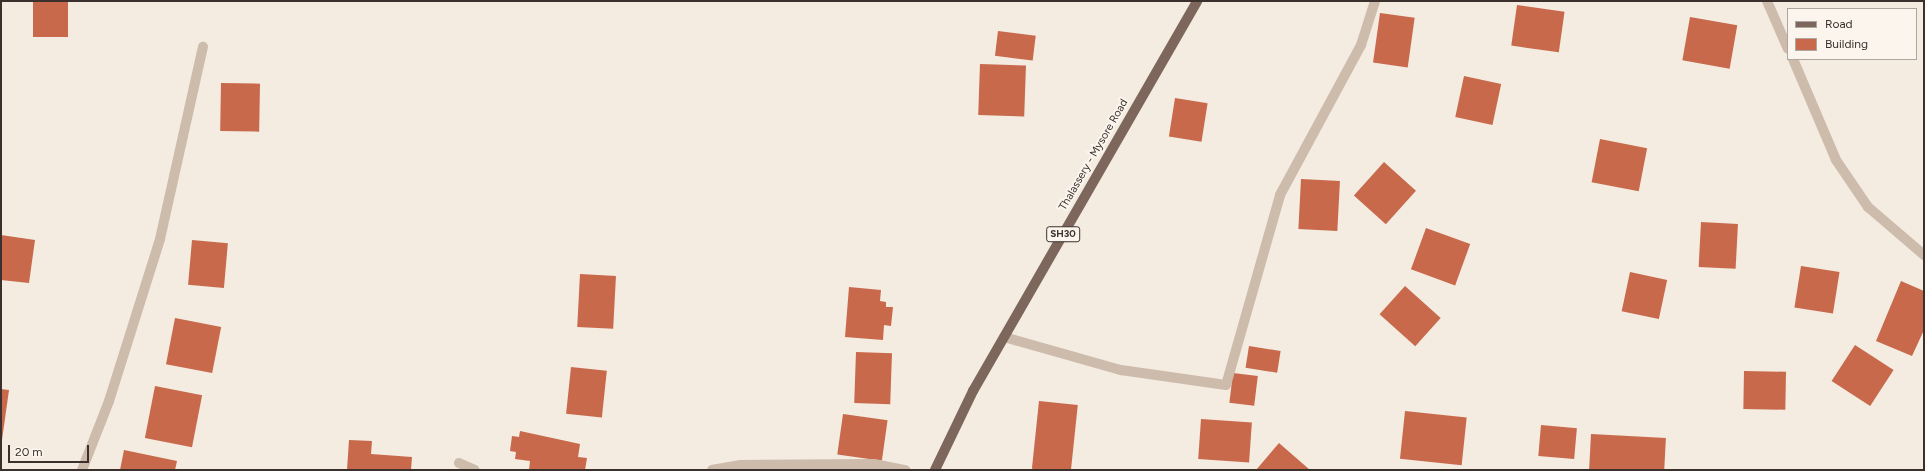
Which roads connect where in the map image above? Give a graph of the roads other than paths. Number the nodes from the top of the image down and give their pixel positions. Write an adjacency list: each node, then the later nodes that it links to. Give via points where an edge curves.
1 (1196, 1): 8 (main road, Thalassery - Mysore Road / SH30)
2 (1375, 1): 8 (street, via 1361,45 1280,195 1226,385 1121,370)
3 (1767, 1): 5 (street)
4 (203, 47): 10 (street, via 160,239 109,401)
5 (1787, 47)
6 (1793, 60): 7 (street, via 1836,160 1864,202)
7 (1924, 255)
8 (1004, 337): 14 (main road, Thalassery - Mysore Road / SH30)
9 (459, 463): 11 (street)
10 (82, 470)
11 (476, 470)
12 (712, 470): 13 (street, via 741,465 874,464)
13 (905, 470)
14 (935, 470)

